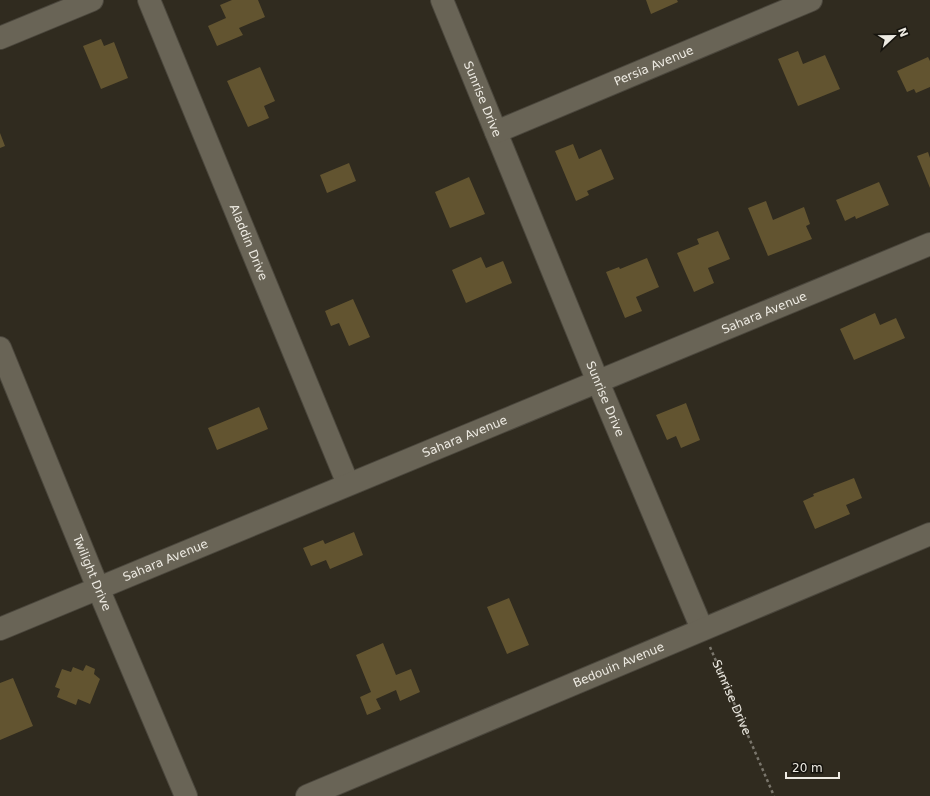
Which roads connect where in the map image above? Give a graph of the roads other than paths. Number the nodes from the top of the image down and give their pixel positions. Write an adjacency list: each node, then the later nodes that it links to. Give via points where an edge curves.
1 (92, 0): 5 (street)
2 (149, 0): 10 (street, Aladdin Drive)
3 (442, 0): 6 (street, Sunrise Drive)
4 (812, 0): 6 (street, Persia Avenue)
5 (0, 38)
6 (496, 132): 9 (street, Sunrise Drive)
7 (930, 244): 9 (street, Sahara Avenue)
8 (0, 348): 12 (street, Twilight Drive)
9 (598, 382): 10 (street, Sahara Avenue); 14 (street, Sunrise Drive)
10 (348, 484): 12 (street, Sahara Avenue)
11 (930, 534): 14 (street, Bedouin Avenue)
12 (98, 588): 13 (street, Sahara Avenue); 15 (street, Twilight Drive)
13 (0, 629)
14 (702, 629): 16 (street, Bedouin Avenue)
15 (186, 796)
16 (307, 796)

